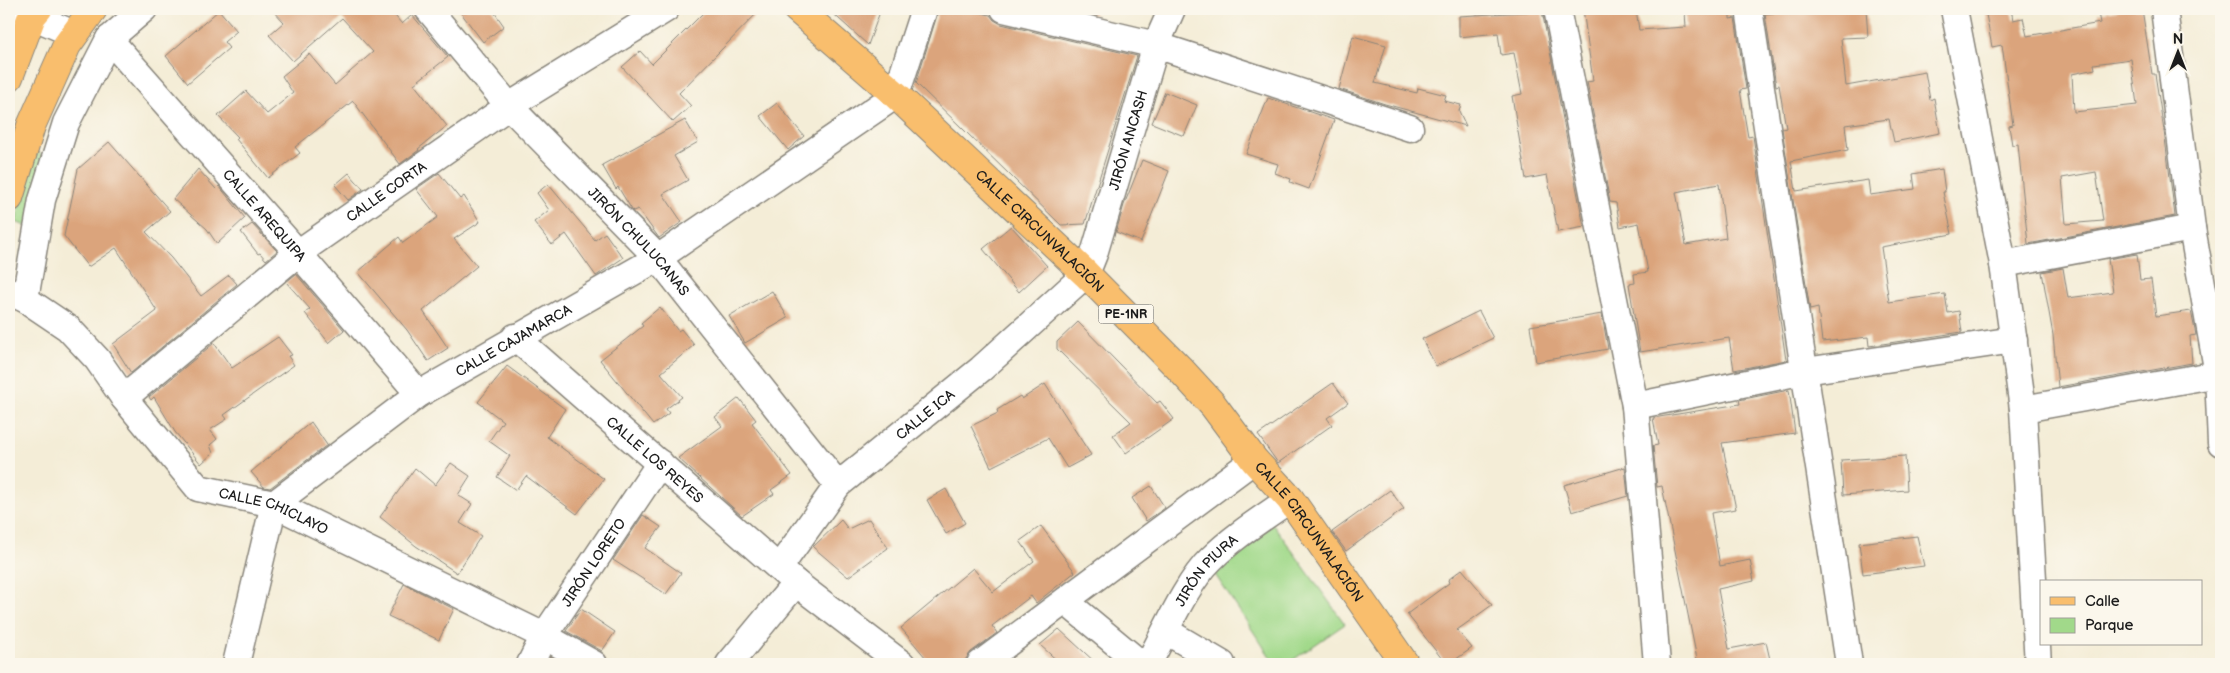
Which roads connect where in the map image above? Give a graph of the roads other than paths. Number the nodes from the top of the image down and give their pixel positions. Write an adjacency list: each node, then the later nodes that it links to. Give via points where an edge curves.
1 (93, 9): 14 (main road)
2 (144, 9): 15 (street)
3 (428, 9): 20 (street, JIRÓN CHULUCANAS)
4 (666, 9): 20 (street, CALLE CORTA)
5 (797, 9): 19 (main road, CALLE CIRCUNVALACIÓN / PE-1NR)
6 (924, 9): 19 (street)
7 (1004, 9): 16 (street)
8 (1172, 9): 16 (street, JIRÓN ANCASH)
9 (1557, 9): 35 (street)
10 (1749, 9): 31 (street)
11 (1954, 9): 26 (street)
12 (2164, 9): 23 (street)
13 (26, 11): 14 (street); 18 (main road)
14 (70, 39): 17 (street); 22 (main road, via 31,126)
15 (109, 39): 17 (street); 24 (street, CALLE AREQUIPA)
16 (1156, 46): 21 (street); 27 (street, JIRÓN ANCASH)
17 (96, 63): 28 (street, via 66,122)
18 (9, 77)
19 (896, 95): 25 (street, CALLE CAJAMARCA); 27 (main road, CALLE CIRCUNVALACIÓN / PE-1NR)
20 (509, 106): 24 (street, CALLE CORTA); 25 (street, JIRÓN CHULUCANAS)
21 (1410, 128)
22 (9, 198)
23 (2192, 228): 26 (street); 32 (street)
24 (298, 252): 33 (street, CALLE AREQUIPA); 34 (street, CALLE CORTA)
25 (658, 258): 29 (street, CALLE CAJAMARCA); 40 (street, JIRÓN CHULUCANAS)
26 (2004, 264): 30 (street)
27 (1086, 274): 38 (main road, CALLE CIRCUNVALACIÓN / PE-1NR, via 1213,405); 40 (street, CALLE ICA, via 981,369)
28 (17, 296): 34 (street, CALLE CHICLAYO, via 68,328 97,359)
29 (515, 337): 33 (street, CALLE CAJAMARCA); 39 (street, CALLE LOS REYES)
30 (2014, 340): 31 (street); 36 (street)
31 (1805, 371): 35 (street); 58 (street)
32 (2218, 374): 36 (street); 37 (street)
33 (418, 394): 42 (street, CALLE CAJAMARCA)
34 (124, 398): 42 (street, CALLE CHICLAYO, via 198,488)
35 (1634, 406): 57 (street)
36 (2023, 409): 59 (street)
37 (2221, 443)
38 (1254, 460): 41 (main road, CALLE CIRCUNVALACIÓN / PE-1NR); 44 (street)
39 (660, 463): 43 (street, CALLE LOS REYES); 46 (street, JIRÓN LORETO)
40 (838, 485): 43 (street, CALLE ICA)
41 (1290, 498): 45 (street, JIRÓN PIURA, via 1209,560); 56 (main road, CALLE CIRCUNVALACIÓN / PE-1NR)
42 (274, 504): 46 (street, CALLE CHICLAYO); 47 (street)
43 (787, 575): 50 (street, CALLE ICA); 51 (street, CALLE LOS REYES)
44 (1065, 601): 52 (street); 53 (street)
45 (1166, 631): 54 (street, JIRÓN PIURA); 55 (street)
46 (544, 636): 48 (street, JIRÓN LORETO); 49 (street, CALLE CHICLAYO)
47 (236, 664)
48 (530, 664)
49 (594, 664)
50 (729, 664)
51 (902, 664)
52 (980, 664)
53 (1141, 664)
54 (1148, 664)
55 (1222, 664)
56 (1405, 664)
57 (1657, 664)
58 (1849, 664)
59 (2038, 664)

